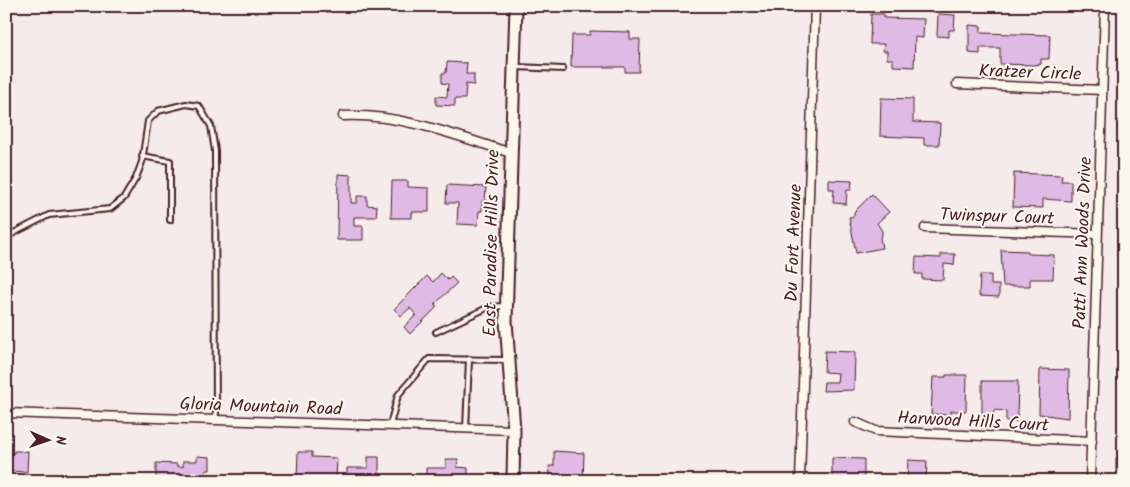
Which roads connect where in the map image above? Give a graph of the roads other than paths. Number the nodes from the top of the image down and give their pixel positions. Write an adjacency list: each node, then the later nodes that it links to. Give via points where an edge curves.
1 (516, 6): 4 (main road, East Paradise Hills Drive)
2 (815, 6): 27 (street, Du Fort Avenue)
3 (1105, 6): 7 (street, Patti Ann Woods Drive)
4 (514, 67): 5 (lane); 9 (main road, East Paradise Hills Drive)
5 (563, 69)
6 (957, 84): 7 (street, Kratzer Circle)
7 (1102, 90): 13 (street, Patti Ann Woods Drive)
8 (343, 116): 9 (street, via 369,114)
9 (511, 153): 15 (main road, East Paradise Hills Drive)
10 (142, 156): 11 (lane, via 170,162); 14 (lane, via 136,178 124,198 110,208 50,215); 20 (lane, via 148,121 158,111 186,104 199,106 211,126 216,151)
11 (170, 220)
12 (925, 228): 13 (street, Twinspur Court)
13 (1097, 234): 25 (street, Patti Ann Woods Drive)
14 (6, 237)
15 (506, 306): 16 (lane, via 489,307); 18 (main road, East Paradise Hills Drive)
16 (436, 332)
17 (469, 359): 18 (lane); 22 (lane, via 432,358 425,361 398,395); 23 (lane)
18 (508, 360): 24 (main road, East Paradise Hills Drive)
19 (6, 413): 20 (street, Gloria Mountain Road)
20 (216, 420): 22 (street, Gloria Mountain Road)
21 (855, 422): 25 (street, Harwood Hills Court, via 876,431)
22 (390, 426): 23 (street, Gloria Mountain Road)
23 (466, 429): 24 (street, Gloria Mountain Road)
24 (514, 430): 26 (main road, East Paradise Hills Drive)
25 (1092, 441): 28 (street, Patti Ann Woods Drive)
26 (513, 481)
27 (800, 481)
28 (1090, 481)

